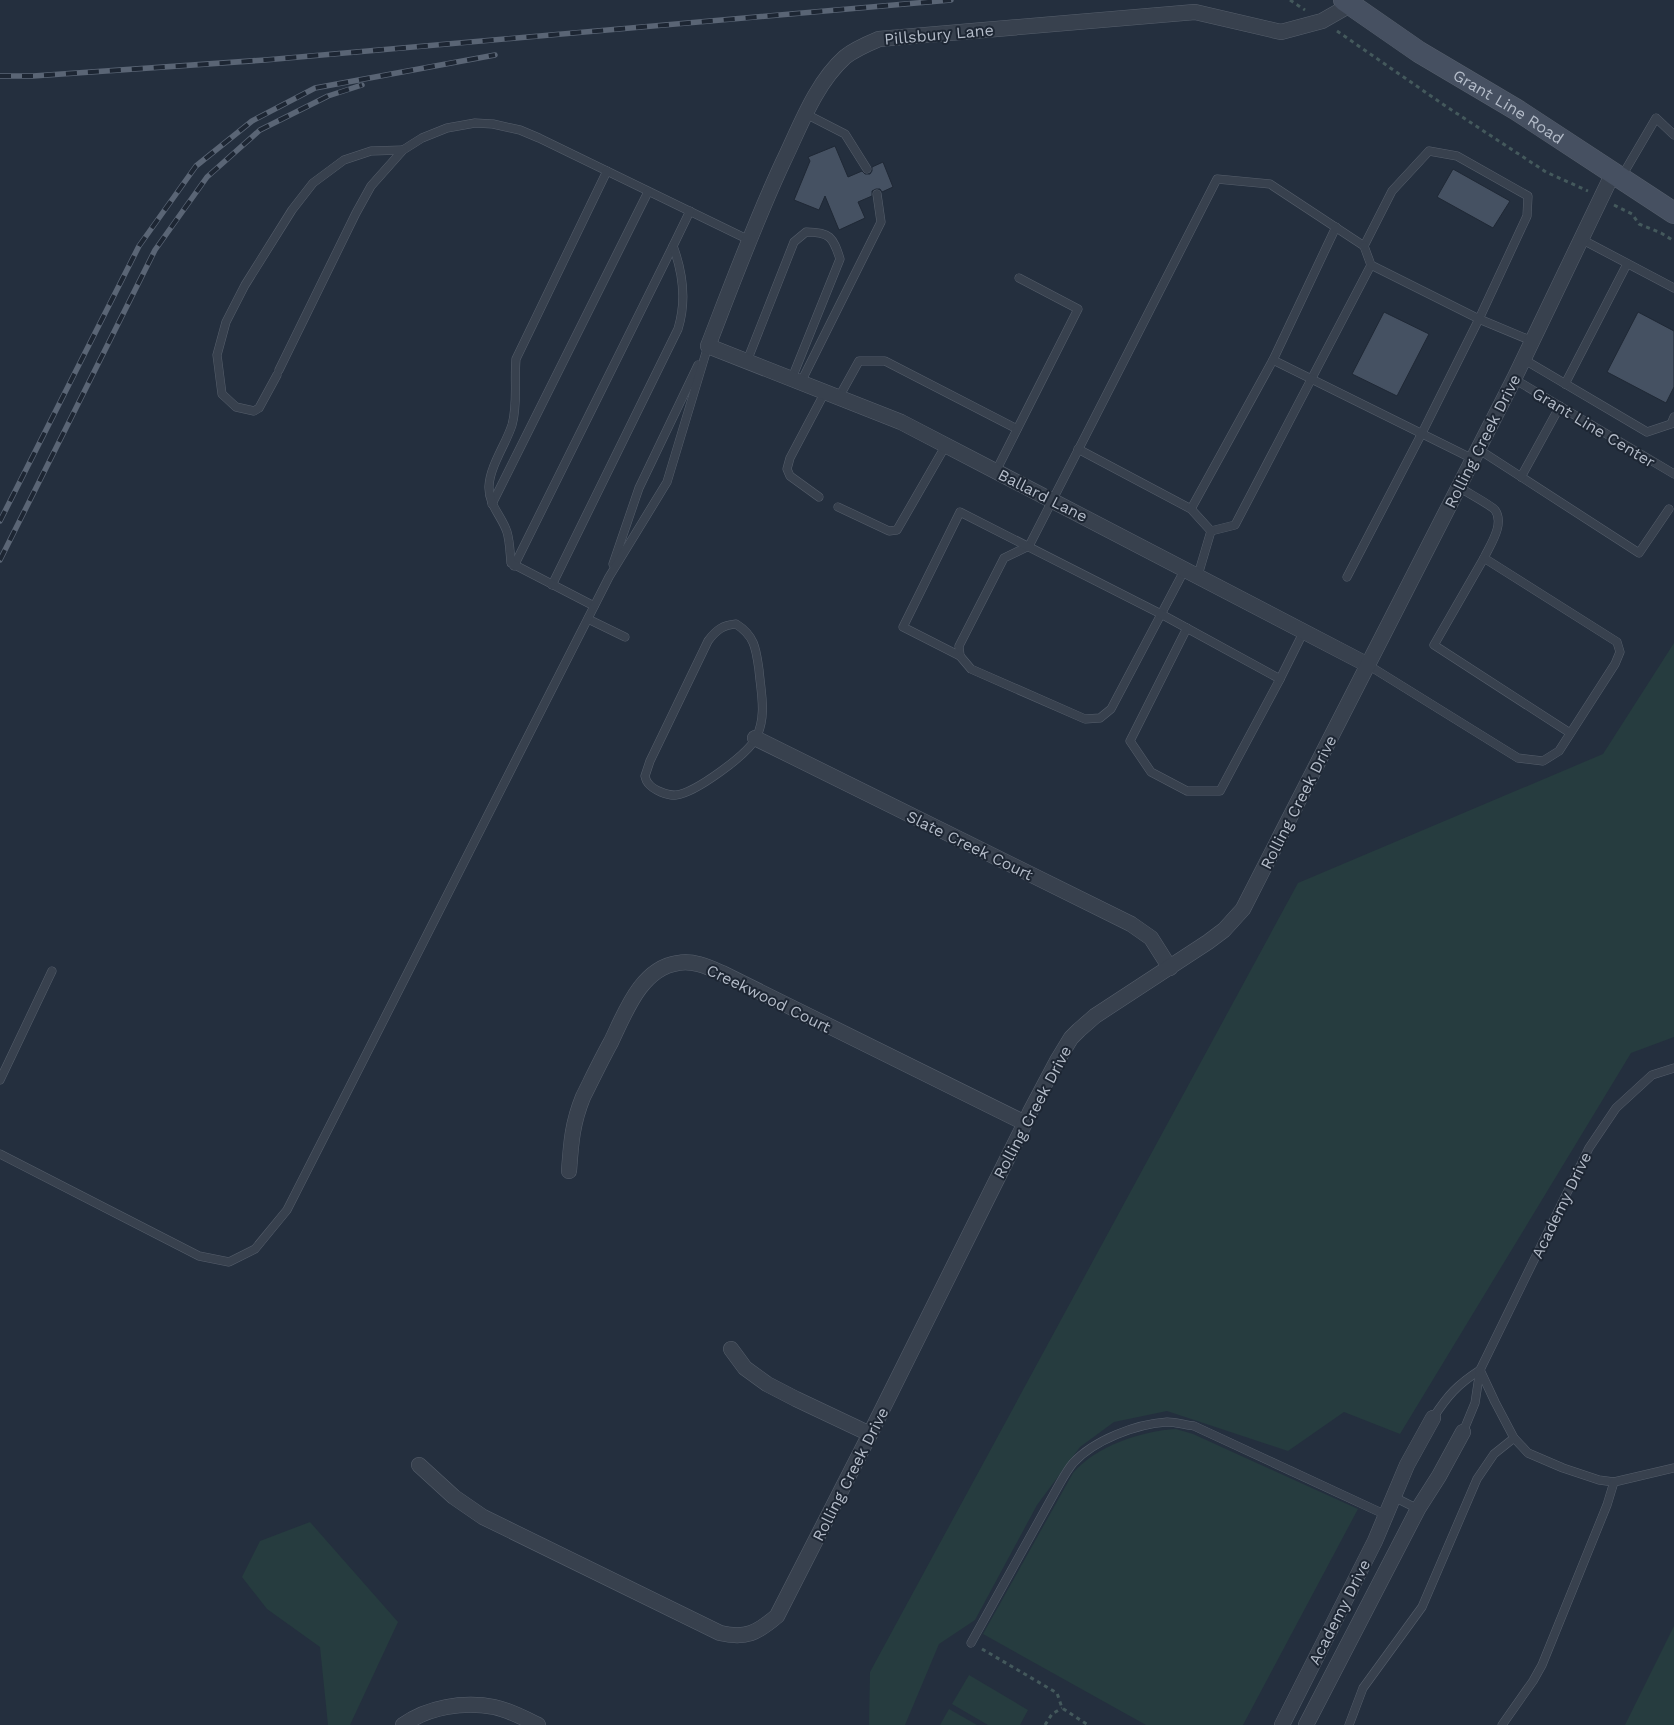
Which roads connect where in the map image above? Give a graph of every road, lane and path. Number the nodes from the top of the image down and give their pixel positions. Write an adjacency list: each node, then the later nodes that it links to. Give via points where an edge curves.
1 (1290, 0): 3 (path)
2 (1347, 3): 3 (street, Pillsbury Lane); 9 (main road, Grant Line Road)
3 (1322, 21): 4 (street, Pillsbury Lane, via 1281,32 1195,12 879,39 861,46 845,58 828,78); 12 (path, via 1546,172)
4 (806, 114): 7 (lane, via 845,134); 17 (street, Pillsbury Lane)
5 (1673, 131): 9 (lane, via 1656,118)
6 (402, 150): 6 (lane, via 371,186 259,408 254,411 236,407 222,394 217,355 226,322 292,210 313,183 344,160 371,151); 8 (lane, via 447,128 475,123 493,124 540,138)
7 (867, 169)
8 (607, 172): 10 (lane); 49 (lane, via 516,359 516,409 489,486)
9 (1617, 176): 12 (street, Rolling Creek Drive); 14 (main road, Grant Line Road)
10 (648, 192): 13 (lane); 49 (lane)
11 (877, 194): 33 (lane, via 881,222)
12 (1601, 198): 16 (street, Rolling Creek Drive); 18 (path, via 1632,214 1639,224)
13 (690, 211): 17 (lane); 19 (lane)
14 (1674, 213)
15 (1336, 228): 20 (lane); 29 (lane); 41 (lane, via 1270,184 1217,179)
16 (1581, 239): 21 (lane); 26 (street, Rolling Creek Drive)
17 (749, 240): 27 (street, Pillsbury Lane)
18 (1674, 241)
19 (673, 246): 56 (lane); 60 (lane, via 683,278 682,317 678,329)
20 (1364, 246): 22 (lane); 25 (lane, via 1392,191 1429,151 1457,156 1528,196 1527,216)
21 (1627, 264): 24 (lane); 34 (lane)
22 (1371, 265): 25 (lane); 31 (lane)
23 (1018, 278): 38 (lane, via 1078,309)
24 (1674, 288)
25 (1479, 318): 26 (lane); 39 (lane)
26 (1532, 341): 28 (street, Rolling Creek Drive)
27 (708, 346): 30 (street, Ballard Lane); 59 (lane, via 639,488); 59 (lane, via 667,482)
28 (1523, 359): 32 (street, Rolling Creek Drive); 34 (lane)
29 (1273, 360): 31 (lane); 52 (lane)
30 (747, 361): 33 (street, Ballard Lane); 33 (lane, via 794,242 806,232 822,232 834,242 840,259)
31 (1312, 379): 39 (lane); 53 (lane, via 1235,525)
32 (1514, 379): 36 (lane, Grant Line Center); 42 (street, Rolling Creek Drive)
33 (797, 380): 35 (street, Ballard Lane)
34 (1565, 384): 37 (lane, via 1647,432 1671,424)
35 (832, 394): 38 (lane, via 859,362 885,361); 40 (street, Ballard Lane, via 902,422); 47 (lane, via 790,458 787,469 790,476)
36 (1560, 406): 44 (lane, Grant Line Center); 45 (lane)
37 (1674, 417)
38 (1017, 429): 43 (lane)
39 (1422, 433): 42 (lane); 58 (lane)
40 (946, 445): 43 (street, Ballard Lane); 50 (lane, via 897,530 889,531)
41 (1078, 449): 48 (lane); 52 (lane)
42 (1475, 454): 45 (lane); 46 (street, Rolling Creek Drive)
43 (996, 470): 48 (street, Ballard Lane)
44 (1674, 474)
45 (1521, 477): 51 (lane, via 1639,553)
46 (1459, 487): 55 (lane, via 1495,510 1499,521); 68 (street, Rolling Creek Drive)
47 (819, 497)
48 (1052, 499): 54 (lane); 57 (street, Ballard Lane)
49 (492, 504): 56 (lane, via 508,535)
50 (838, 507)
51 (1669, 508)
52 (1191, 509): 53 (lane)
53 (1211, 531): 57 (lane)
54 (1030, 546): 62 (lane); 67 (lane, via 1004,558 959,646); 67 (lane, via 960,512 903,627)
55 (1484, 558): 70 (lane, via 1434,645); 70 (lane, via 1617,642 1620,652 1616,664)
56 (514, 566): 60 (lane)
57 (1191, 572): 62 (lane); 65 (street, Ballard Lane)
58 (1347, 576)
59 (609, 577): 61 (lane)
60 (552, 585): 61 (lane)
61 (594, 606): 63 (lane)
62 (1161, 614): 64 (lane); 67 (lane, via 1111,709 1100,718 1084,719 971,669)
63 (588, 619): 66 (lane); 77 (lane, via 287,1210 255,1249 228,1262 199,1256)
64 (1187, 628): 69 (lane); 69 (lane, via 1130,741 1151,772 1187,791 1220,791)
65 (1304, 631): 68 (street, Ballard Lane); 69 (lane)
66 (625, 637)
67 (960, 656)
68 (1368, 665): 70 (lane, via 1518,758 1542,762 1559,751); 72 (street, Rolling Creek Drive, via 1243,909 1224,930)
69 (1280, 679)
70 (1570, 733)
71 (755, 738): 71 (lane, via 732,764 685,793 673,795 648,784 645,776 650,761 708,640 717,630 728,625 736,624 753,638 764,713); 72 (street, Slate Creek Court, via 1131,924 1151,938)
72 (1170, 968): 76 (street, Rolling Creek Drive, via 1103,1010 1078,1030 1056,1061)
73 (52, 971): 75 (lane)
74 (1674, 1068): 80 (lane, Academy Drive, via 1652,1076 1616,1108 1588,1148)
75 (0, 1080)
76 (1025, 1123): 78 (street, Creekwood Court, via 722,973 691,962 677,962 649,978 628,1008 577,1113); 83 (street, Rolling Creek Drive)
77 (0, 1154)
78 (569, 1171)
79 (731, 1349): 83 (street, via 745,1368 767,1384)
80 (1480, 1370): 81 (lane, Academy Drive, via 1460,1383); 82 (lane, Academy Drive, via 1474,1403); 84 (lane)
81 (1434, 1418): 88 (street, Academy Drive, via 1407,1465)
82 (1463, 1432): 89 (street, Academy Drive)
83 (870, 1434): 85 (street, Rolling Creek Drive, via 777,1616 750,1634 735,1636 720,1633 483,1517 454,1497)
84 (1514, 1438): 87 (lane, via 1528,1453 1563,1468); 99 (lane, via 1494,1454 1477,1479 1422,1607 1363,1688)
85 (419, 1465)
86 (1674, 1468): 87 (lane)
87 (1614, 1482): 100 (lane, via 1542,1664)
88 (1394, 1497): 89 (lane); 90 (street, Academy Drive)
89 (1418, 1509): 98 (street, Academy Drive)
90 (1386, 1515): 91 (lane, via 1194,1426 1168,1422 1138,1427 1090,1448 1073,1463); 97 (street, Academy Drive)
91 (971, 1643): 92 (path, via 1057,1692)
92 (1062, 1708): 95 (path, via 1052,1714); 96 (path)
93 (403, 1725): 94 (street, via 431,1710 463,1705 494,1707)
94 (538, 1725)
95 (1045, 1725)
96 (1088, 1725)
97 (1282, 1725)
98 (1306, 1725)
99 (1349, 1725)
100 (1502, 1725)

